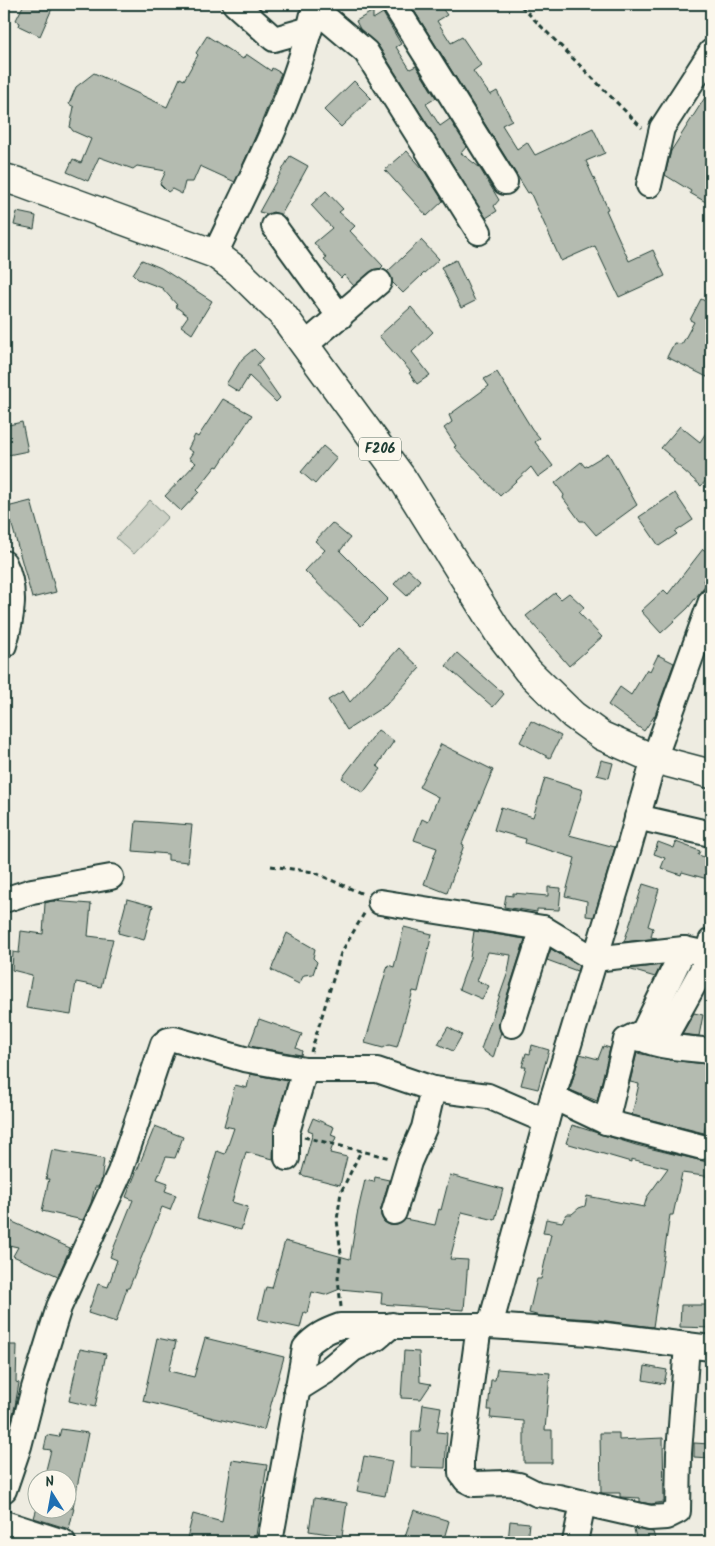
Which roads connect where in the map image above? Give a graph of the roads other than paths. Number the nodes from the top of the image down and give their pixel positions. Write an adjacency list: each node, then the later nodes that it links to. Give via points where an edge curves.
1 (235, 4): 3 (street, via 274,39)
2 (394, 4): 6 (street)
3 (313, 14): 9 (street, via 366,52); 10 (street, via 287,100)
4 (711, 52): 7 (street, via 662,128)
5 (4, 178): 10 (main road, F206)
6 (505, 182)
7 (649, 185)
8 (274, 226): 12 (street)
9 (479, 232)
10 (215, 254): 13 (main road, F206, via 261,292 282,314)
11 (379, 282): 12 (street)
12 (340, 317): 13 (street)
13 (304, 346): 17 (main road, F206, via 402,478 498,632 528,671 572,715 602,736)
14 (4, 563): 16 (street, via 12,583 9,628)
15 (711, 601): 17 (street)
16 (4, 646)
17 (654, 760): 18 (main road, F206); 19 (street)
18 (711, 774)
19 (637, 817): 20 (street); 26 (street)
20 (711, 834)
21 (111, 877): 22 (street, via 32,891)
22 (4, 900)
23 (380, 902): 24 (street)
24 (543, 928): 26 (street); 27 (street)
25 (701, 948): 26 (street); 28 (street)
26 (594, 959): 32 (street)
27 (512, 1025)
28 (650, 1042): 29 (street); 34 (street, via 636,1036 626,1040)
29 (711, 1051)
30 (305, 1070): 31 (street, via 378,1070); 36 (street, via 287,1132); 47 (street, via 244,1059 174,1038 163,1044 120,1172 59,1307 34,1388)
31 (433, 1089): 33 (street, via 488,1096); 37 (street, via 424,1128 409,1162)
32 (553, 1097): 33 (street); 34 (street)
33 (546, 1121): 40 (street)
34 (606, 1122): 35 (street)
35 (702, 1147)
36 (287, 1158)
37 (394, 1212)
38 (365, 1325): 39 (street); 44 (street); 46 (street, via 340,1326 313,1338 305,1348)
39 (392, 1325): 40 (street); 44 (street, via 377,1338)
40 (485, 1326): 41 (street); 49 (street, via 461,1473 474,1484 519,1485 537,1494)
41 (639, 1339): 42 (street); 45 (street)
42 (688, 1345): 43 (street); 45 (street)
43 (711, 1348)
44 (353, 1349): 46 (street)
45 (686, 1372): 49 (street, via 678,1511 666,1517 650,1518)
46 (296, 1390): 52 (street)
47 (11, 1444): 48 (street)
48 (4, 1490)
49 (583, 1503): 53 (street)
50 (4, 1523): 51 (street)
51 (63, 1542)
52 (270, 1542)
53 (575, 1542)

